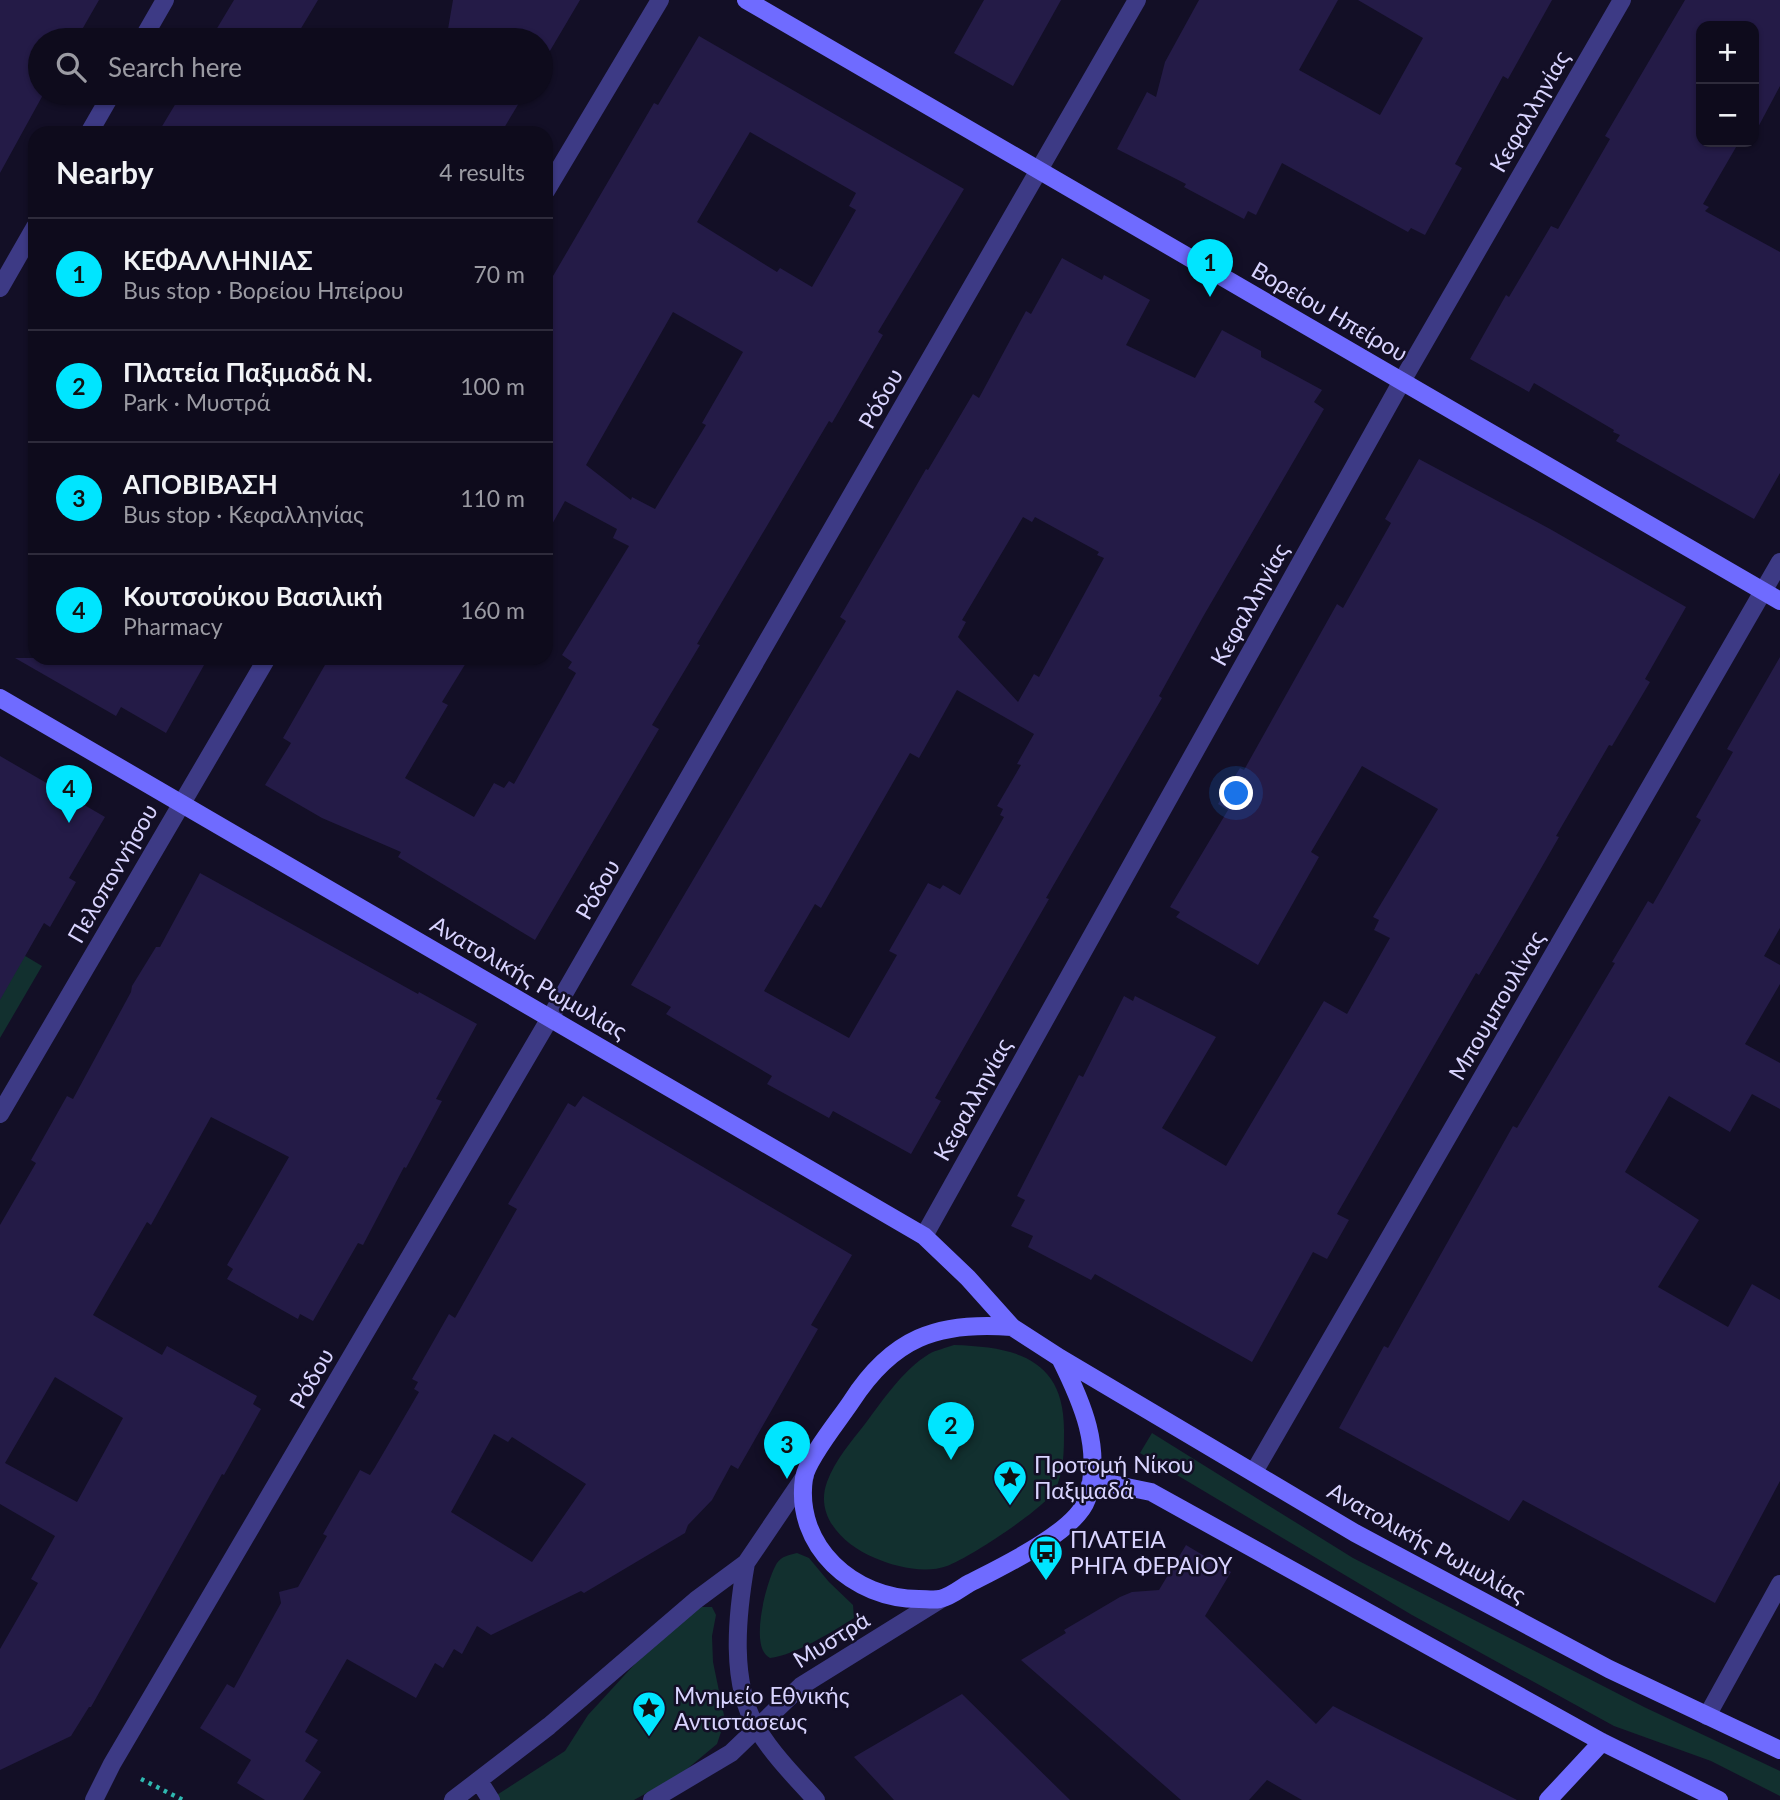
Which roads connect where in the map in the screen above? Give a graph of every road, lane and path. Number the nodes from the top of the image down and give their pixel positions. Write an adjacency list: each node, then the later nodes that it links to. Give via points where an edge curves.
1 (165, 0): 6 (street)
2 (660, 0): 10 (street)
3 (746, 0): 9 (street, Βορείου Ηπείρου)
4 (1137, 0): 9 (street, Ρόδου)
5 (1622, 0): 13 (street, Κεφαλληνίας)
6 (149, 28)
7 (105, 105): 8 (street)
8 (93, 126)
9 (1040, 171): 13 (street, Βορείου Ηπείρου); 20 (street, Ρόδου)
10 (553, 179)
11 (28, 239): 12 (street)
12 (0, 288)
13 (1402, 381): 15 (street, Βορείου Ηπείρου); 22 (street, Κεφαλληνίας)
14 (1780, 562): 15 (street, Μπουμπουλίνας)
15 (1763, 592): 16 (street, Βορείου Ηπείρου); 25 (street, Μπουμπουλίνας)
16 (1780, 601)
17 (263, 665): 19 (street, Πελοποννήσου)
18 (0, 698): 19 (street, Ανατολικής Ρωμυλίας)
19 (181, 803): 20 (street, Ανατολικής Ρωμυλίας); 21 (street, Πελοποννήσου)
20 (551, 1018): 22 (street, Ανατολικής Ρωμυλίας); 35 (street, Ρόδου)
21 (0, 1114)
22 (924, 1236): 23 (street, Ανατολικής Ρωμυλίας)
23 (1012, 1326): 24 (street); 26 (street, via 949,1329 895,1350 866,1378)
24 (1060, 1358): 25 (street, Ανατολικής Ρωμυλίας); 27 (street, via 1087,1419 1093,1451)
25 (1254, 1472): 31 (street, Ανατολικής Ρωμυλίας, via 1355,1533 1609,1669)
26 (804, 1476): 28 (street); 30 (street, via 809,1533 824,1556 854,1581 884,1595)
27 (1090, 1485): 30 (street, via 1083,1508 1064,1527 1022,1556); 33 (street, via 1112,1484 1151,1492)
28 (746, 1563): 32 (street, via 738,1608 740,1672); 36 (street)
29 (1780, 1584): 31 (street)
30 (941, 1599): 32 (street, Μυστρά, via 801,1686)
31 (1707, 1716): 34 (street, Ανατολικής Ρωμυλίας)
32 (757, 1730): 41 (street, Μυστρά, via 731,1753); 42 (street)
33 (1602, 1742): 43 (street); 44 (street)
34 (1780, 1750)
35 (113, 1765): 37 (street, Ρόδου); 38 (path)
36 (479, 1781): 39 (street); 40 (street)
37 (94, 1800)
38 (183, 1800)
39 (453, 1800)
40 (491, 1800)
41 (652, 1800)
42 (816, 1800)
43 (1548, 1800)
44 (1719, 1800)

